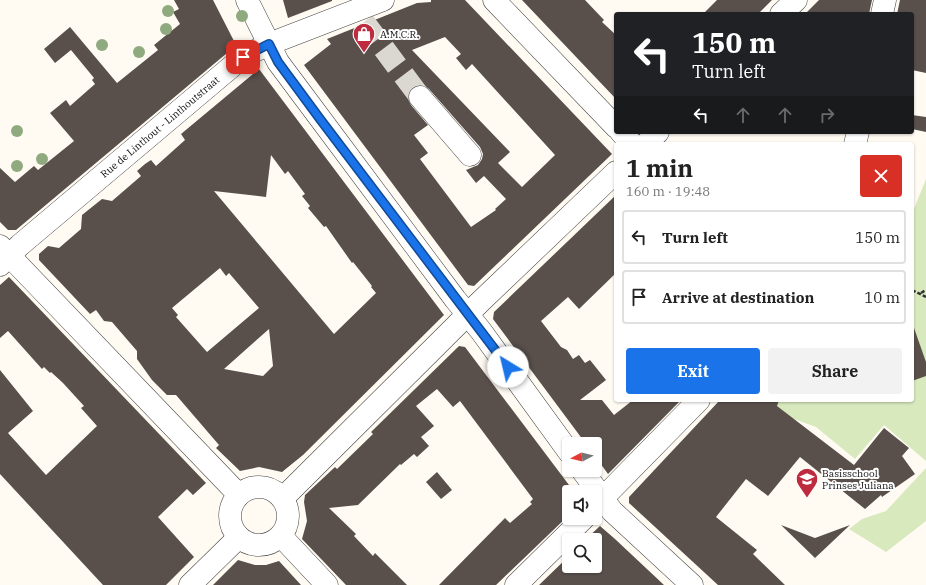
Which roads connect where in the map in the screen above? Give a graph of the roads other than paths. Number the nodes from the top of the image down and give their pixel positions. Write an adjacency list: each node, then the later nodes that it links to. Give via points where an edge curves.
1 (247, 0): 8 (street)
2 (383, 0): 8 (street, Rue de Linthout - Linthoutstraat, via 360,16)
3 (494, 0): 10 (street)
4 (796, 0): 6 (street)
5 (885, 0): 7 (street)
6 (783, 12)
7 (882, 12)
8 (269, 44): 17 (street, Rue de Linthout - Linthoutstraat, via 243,57); 18 (street, via 278,62)
9 (420, 97): 15 (street)
10 (614, 125)
11 (623, 134): 13 (street)
12 (656, 134): 14 (street)
13 (630, 142)
14 (648, 142)
15 (470, 155)
16 (614, 174): 18 (street)
17 (3, 256): 21 (street)
18 (468, 314): 20 (street); 22 (street)
19 (697, 402): 23 (street)
20 (562, 442)
21 (239, 495): 22 (street, via 247,489 257,487 271,489); 27 (street, via 230,516 233,529)
22 (283, 498): 26 (street, via 289,517)
23 (602, 499)
24 (602, 504): 31 (street)
25 (577, 525): 30 (street)
26 (281, 536): 27 (street, via 265,545 255,545); 29 (street)
27 (239, 537): 28 (street)
28 (190, 585)
29 (327, 585)
30 (516, 585)
31 (692, 585)

